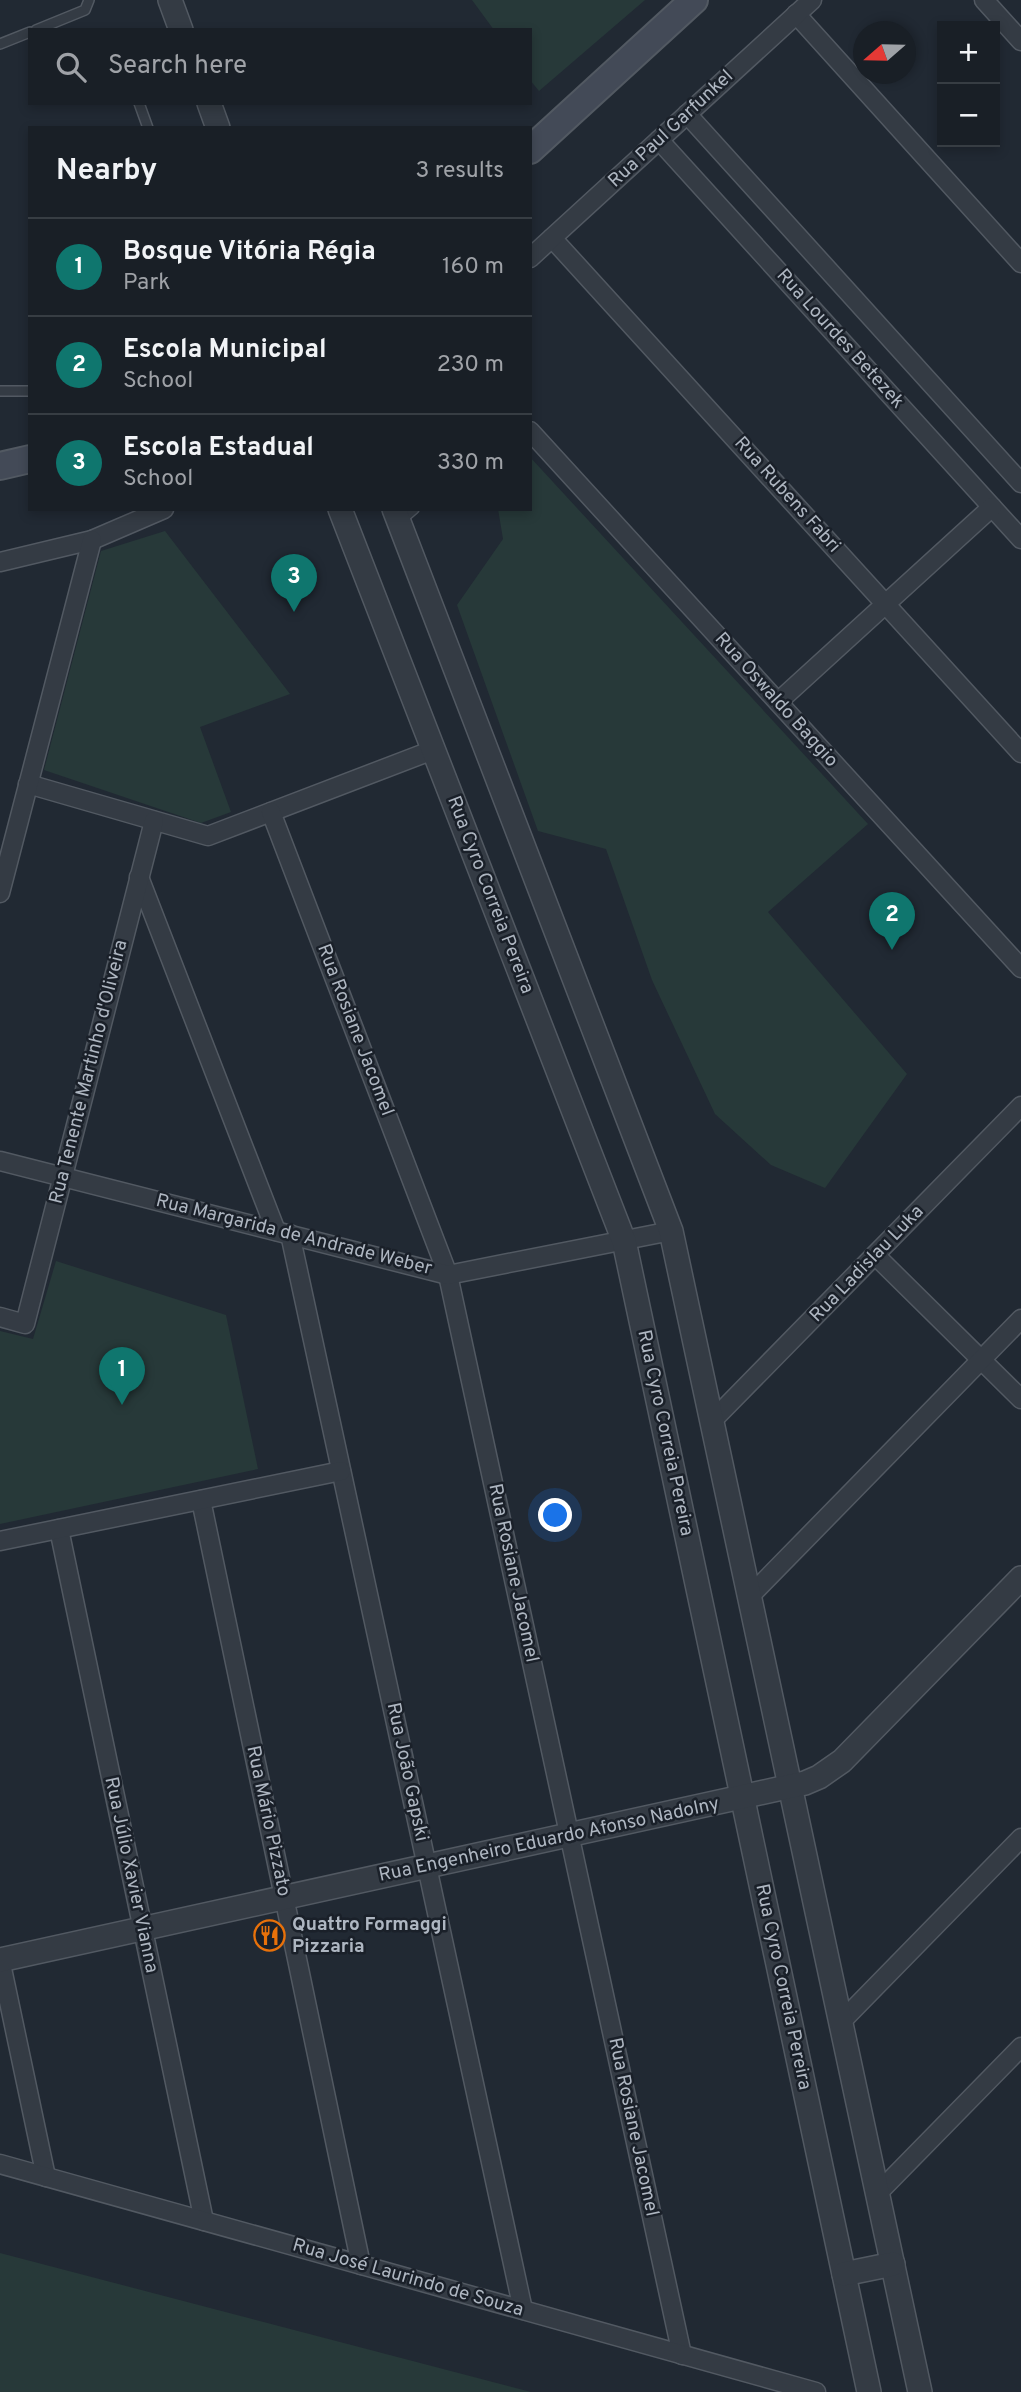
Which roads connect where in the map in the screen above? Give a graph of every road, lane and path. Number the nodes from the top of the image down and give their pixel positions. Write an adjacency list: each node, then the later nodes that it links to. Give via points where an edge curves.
1 (89, 0): 7 (lane, via 85,10)
2 (170, 0): 8 (street)
3 (694, 0): 16 (main road)
4 (812, 0): 6 (street, Rua Paul Garfunkel)
5 (984, 0): 10 (street)
6 (796, 14): 13 (street, Rua Paul Garfunkel); 19 (street)
7 (41, 28)
8 (180, 28)
9 (28, 33): 11 (lane)
10 (1021, 41)
11 (0, 44)
12 (140, 105): 14 (lane)
13 (687, 114): 15 (street, Rua Paul Garfunkel); 25 (street, Rua Lourdes Betezek)
14 (147, 126)
15 (659, 140): 17 (street, Rua Paul Garfunkel); 26 (street, Rua Lourdes Betezek)
16 (532, 148)
17 (552, 238): 18 (street, Rua Paul Garfunkel); 33 (street, Rua Rubens Fabri)
18 (532, 256)
19 (1021, 263)
20 (0, 391): 21 (lane)
21 (28, 391)
22 (532, 433): 34 (street, Rua Oswaldo Baggio)
23 (28, 459): 24 (main road)
24 (0, 466)
25 (1020, 481)
26 (992, 507): 30 (street, Rua Lourdes Betezek); 33 (street)
27 (159, 511): 31 (street)
28 (341, 511): 35 (street, Rua Cyro Correia Pereira)
29 (402, 514): 46 (street)
30 (1021, 539)
31 (92, 540): 32 (street); 37 (street)
32 (0, 562)
33 (886, 604): 34 (street); 36 (street, Rua Rubens Fabri)
34 (778, 702): 42 (street, Rua Oswaldo Baggio)
35 (433, 750): 38 (street); 48 (street, Rua Cyro Correia Pereira)
36 (1021, 753)
37 (28, 784): 39 (street); 41 (street)
38 (271, 812): 39 (street, via 208,836); 50 (street, Rua Rosiane Jacomel)
39 (154, 821): 40 (street, Rua Tenente Martinho d'Oliveira)
40 (139, 877): 45 (street, Rua Tenente Martinho d'Oliveira); 47 (street, Rua João Gapski)
41 (0, 893)
42 (1021, 968)
43 (1021, 1106): 49 (street, Rua Ladislau Luka)
44 (0, 1161): 45 (street, Rua Margarida de Andrade Weber)
45 (62, 1177): 47 (street, Rua Margarida de Andrade Weber); 51 (street, Rua Tenente Martinho d'Oliveira, via 24,1324)
46 (671, 1231): 48 (street, Rua Margarida de Andrade Weber); 55 (street)
47 (283, 1233): 50 (street, Rua Margarida de Andrade Weber); 56 (street, Rua João Gapski)
48 (624, 1241): 50 (street, Rua Margarida de Andrade Weber); 63 (street, Rua Cyro Correia Pereira)
49 (875, 1255): 53 (street); 55 (street, Rua Ladislau Luka)
50 (448, 1275): 64 (street, Rua Rosiane Jacomel)
51 (0, 1317)
52 (1021, 1319): 53 (street)
53 (981, 1360): 54 (street); 61 (street)
54 (1021, 1399)
55 (712, 1421): 61 (street)
56 (341, 1471): 57 (street); 66 (street, Rua João Gapski)
57 (201, 1500): 58 (street); 67 (street, Rua Mário Pizzato)
58 (59, 1529): 59 (street); 68 (street, Rua Júlio Xavier Vianna)
59 (0, 1541)
60 (1021, 1578): 62 (street, Rua Engenheiro Eduardo Afonso Nadolny, via 842,1761 819,1777)
61 (750, 1596): 62 (street)
62 (790, 1787): 63 (street, Rua Engenheiro Eduardo Afonso Nadolny); 70 (street)
63 (743, 1797): 64 (street, Rua Engenheiro Eduardo Afonso Nadolny); 78 (street, Rua Cyro Correia Pereira)
64 (570, 1835): 66 (street, Rua Engenheiro Eduardo Afonso Nadolny); 80 (street, Rua Rosiane Jacomel)
65 (1021, 1838): 70 (street)
66 (427, 1867): 67 (street, Rua Engenheiro Eduardo Afonso Nadolny); 79 (street, Rua João Gapski)
67 (284, 1898): 68 (street, Rua Engenheiro Eduardo Afonso Nadolny); 77 (street, Rua Mário Pizzato)
68 (143, 1929): 69 (street, Rua Engenheiro Eduardo Afonso Nadolny); 75 (street, Rua Júlio Xavier Vianna)
69 (0, 1960): 73 (street)
70 (841, 2022): 74 (street)
71 (1021, 2047): 74 (street)
72 (0, 2164): 73 (street, Rua José Laurindo de Souza)
73 (46, 2177): 75 (street, Rua José Laurindo de Souza)
74 (877, 2194): 76 (street)
75 (204, 2221): 77 (street, Rua José Laurindo de Souza)
76 (892, 2264): 78 (street); 83 (street)
77 (361, 2265): 79 (street, Rua José Laurindo de Souza)
78 (844, 2274): 82 (street, Rua Cyro Correia Pereira)
79 (523, 2310): 80 (street, Rua José Laurindo de Souza)
80 (682, 2355): 81 (street, Rua José Laurindo de Souza)
81 (816, 2392)
82 (869, 2392)
83 (920, 2392)

